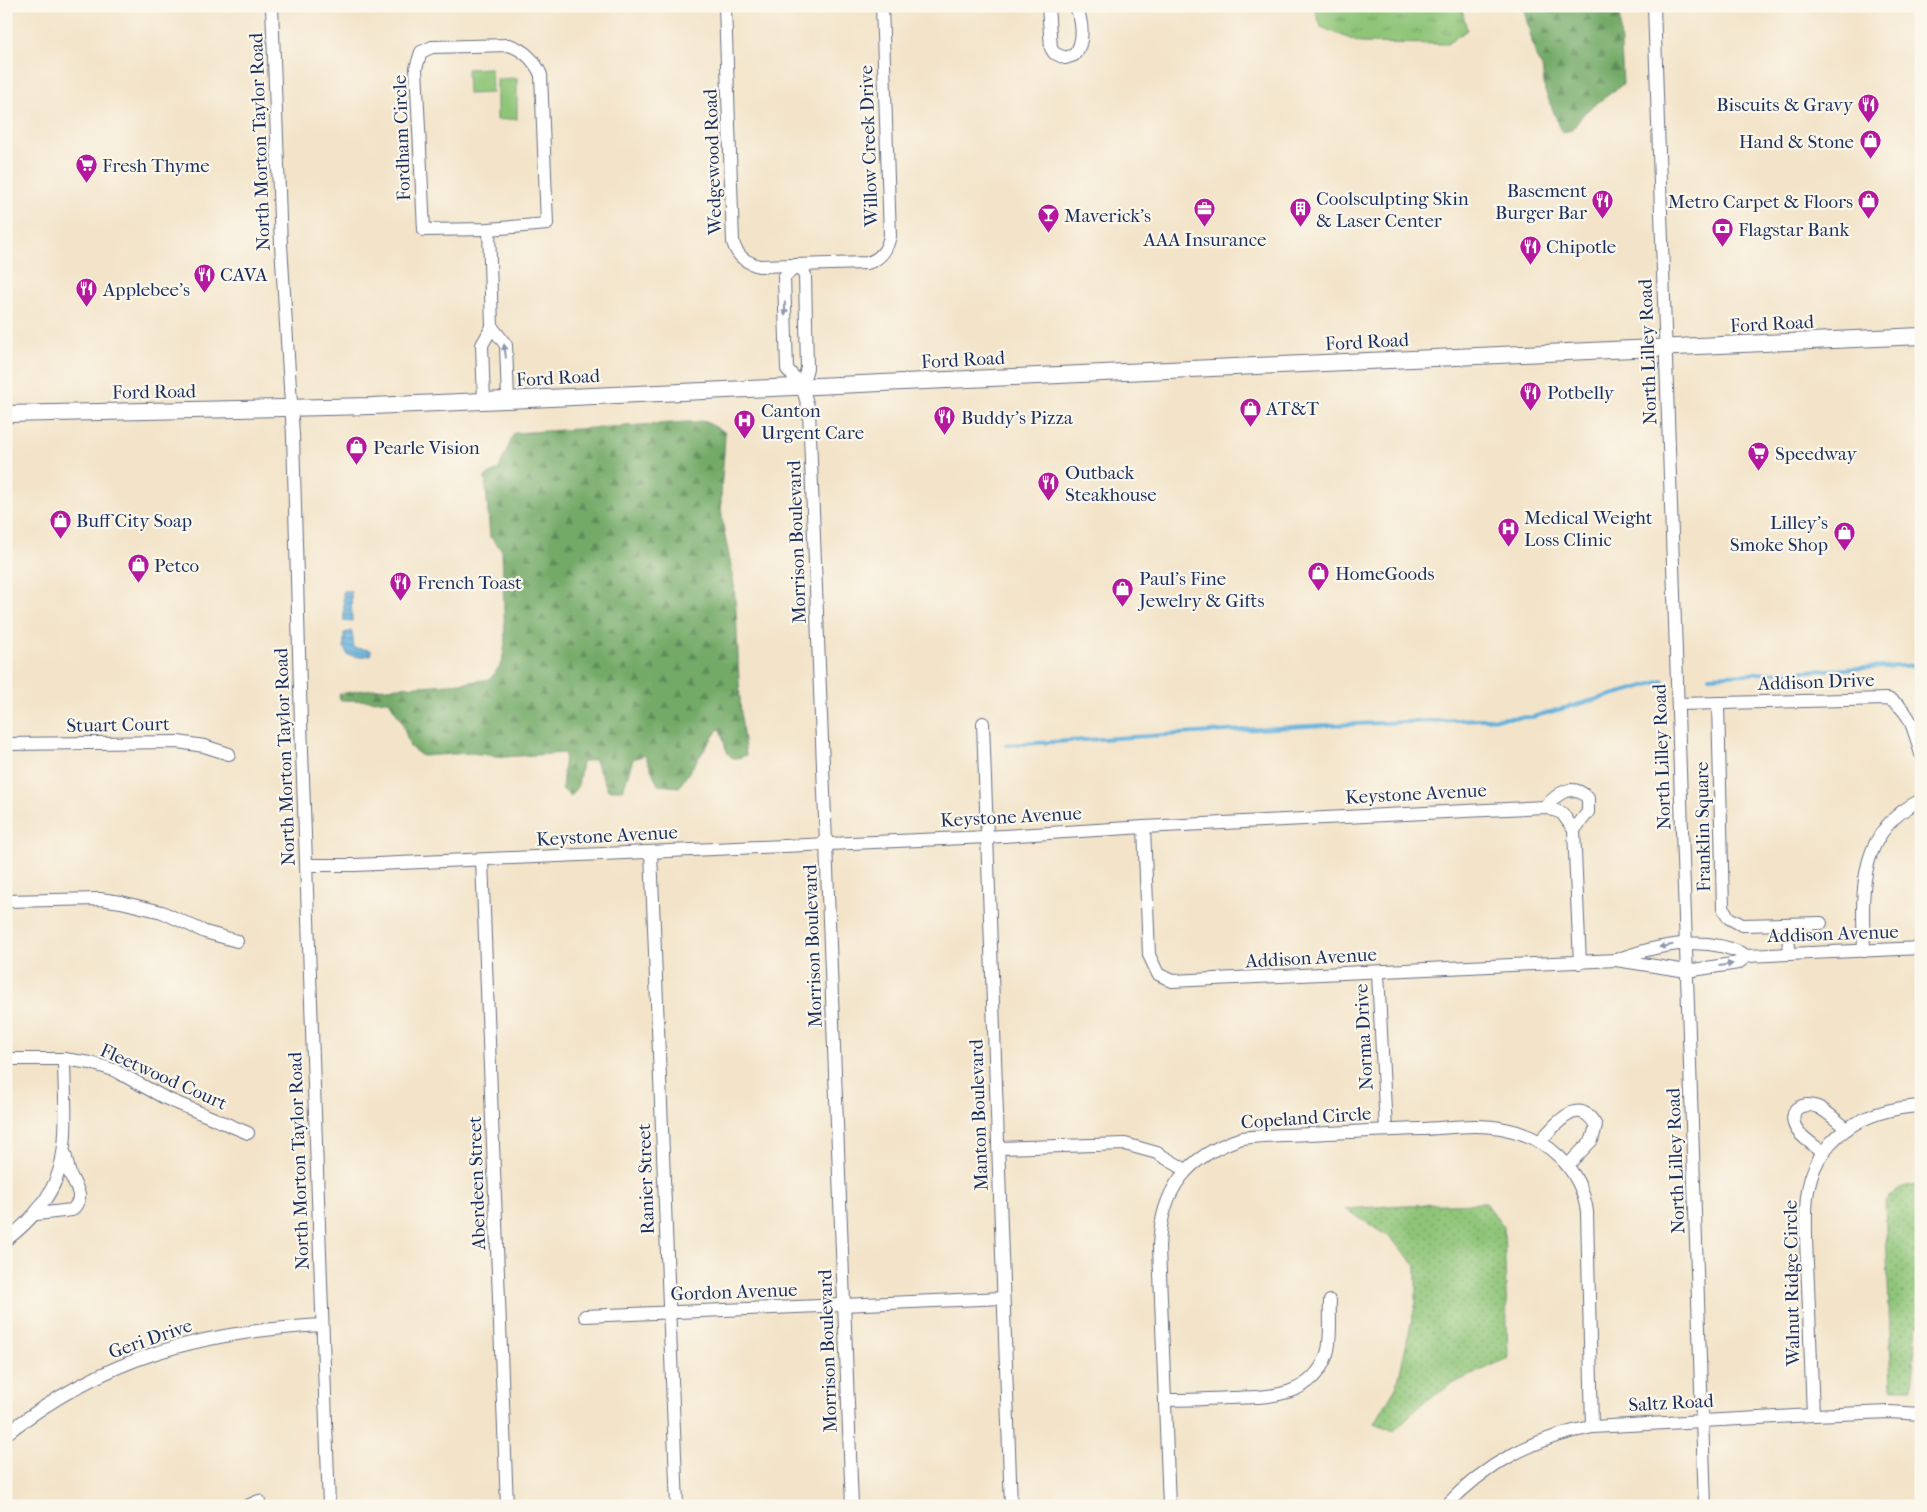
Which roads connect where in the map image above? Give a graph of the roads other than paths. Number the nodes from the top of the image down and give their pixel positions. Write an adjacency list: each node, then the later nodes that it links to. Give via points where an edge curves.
1 (272, 6): 15 (street, North Morton Taylor Road)
2 (725, 6): 8 (street, Wedgewood Road, via 733,242 739,254 750,263)
3 (882, 6): 8 (street, Willow Creek Drive, via 888,246 878,258 867,262)
4 (1048, 6): 5 (street, via 1051,48 1065,58 1074,55 1082,43)
5 (1076, 6)
6 (1654, 6): 11 (street, North Lilley Road)
7 (489, 229): 7 (street, Fordham Circle, via 547,224 541,75 533,61 510,45 428,48 421,52 416,68 424,230); 9 (street)
8 (796, 266): 12 (street, via 805,275 807,368); 12 (street, one-way to 12, via 784,277 786,354 787,369)
9 (492, 327): 13 (street, via 482,345); 14 (street, one-way to 9, via 506,345)
10 (1921, 336): 11 (main road, Ford Road)
11 (1665, 348): 12 (main road, Ford Road); 18 (street, North Lilley Road)
12 (802, 386): 14 (main road, Ford Road); 28 (street, Morrison Boulevard, via 810,410)
13 (484, 400): 14 (main road, Ford Road); 15 (main road, Ford Road)
14 (508, 400)
15 (291, 408): 16 (main road, Ford Road); 31 (street, North Morton Taylor Road)
16 (6, 414)
17 (1718, 703): 18 (street, Addison Drive); 22 (street, Addison Drive, via 1888,699 1904,708 1909,716); 34 (street, Franklin Square, via 1723,908 1729,918 1742,925)
18 (1678, 704): 36 (street, North Lilley Road)
19 (983, 723): 27 (street, Manton Boulevard)
20 (6, 744): 21 (street, Stuart Court, via 178,742)
21 (229, 754)
22 (1921, 754)
23 (1921, 800): 38 (street, via 1888,825 1867,861 1862,895)
24 (1545, 807): 25 (street, Keystone Avenue); 26 (street, via 1562,813); 26 (street, via 1567,789 1584,794 1588,812)
25 (1144, 826): 27 (street, Keystone Avenue); 44 (street, Addison Avenue, via 1149,955 1158,974 1179,982)
26 (1574, 830): 42 (street)
27 (987, 837): 28 (street, Keystone Avenue); 52 (street, Manton Boulevard)
28 (826, 844): 29 (street, Keystone Avenue); 61 (street, Morrison Boulevard)
29 (651, 852): 30 (street, Keystone Avenue); 62 (street, Ranier Street)
30 (482, 860): 31 (street, Keystone Avenue); 76 (street, Aberdeen Street)
31 (307, 865): 64 (street, North Morton Taylor Road)
32 (6, 901): 35 (street, via 100,899 122,902 162,912 205,932)
33 (1821, 923): 34 (street, Franklin Square)
34 (1788, 924): 39 (street)
35 (236, 941)
36 (1686, 944): 40 (street, Addison Avenue, via 1735,949); 41 (street, Addison Avenue, one-way to 41, via 1640,951); 43 (street, North Lilley Road)
37 (1921, 948): 38 (street, Addison Avenue)
38 (1864, 951): 39 (street, Addison Avenue)
39 (1789, 954): 40 (street, Addison Avenue)
40 (1747, 956): 43 (street, Addison Avenue, one-way to 40, via 1738,963)
41 (1616, 960): 42 (street, Addison Avenue); 43 (street, Addison Avenue)
42 (1580, 963): 44 (street, Addison Avenue)
43 (1687, 971): 68 (street, North Lilley Road)
44 (1378, 973): 49 (street, Norma Drive)
45 (6, 1059): 46 (street, Fleetwood Court)
46 (64, 1059): 50 (street, Fleetwood Court, via 114,1070 165,1098); 53 (street)
47 (1921, 1106): 48 (street, Walnut Ridge Circle, via 1891,1108)
48 (1847, 1128): 54 (street, Walnut Ridge Circle); 54 (street, via 1816,1105 1802,1105 1796,1110 1792,1122 1795,1129)
49 (1386, 1130): 51 (street, Copeland Circle, via 1504,1128); 56 (street, Copeland Circle, via 1242,1138 1209,1151)
50 (248, 1133)
51 (1538, 1142): 55 (street, Copeland Circle); 55 (street, via 1567,1114 1580,1111 1590,1115 1596,1126 1592,1140)
52 (998, 1148): 56 (street, via 1125,1144 1156,1153); 59 (street, Manton Boulevard)
53 (64, 1152): 57 (street, via 53,1189); 57 (street, via 69,1172 80,1190 80,1199 72,1210)
54 (1824, 1153): 67 (street, Walnut Ridge Circle, via 1810,1184 1806,1211)
55 (1568, 1165): 69 (street, Copeland Circle, via 1585,1196 1587,1212)
56 (1186, 1170): 65 (street, Copeland Circle, via 1169,1196 1160,1231)
57 (37, 1214): 58 (street)
58 (6, 1240)
59 (1004, 1298): 61 (street, Gordon Avenue); 79 (street, Manton Boulevard)
60 (1330, 1301): 65 (street, via 1326,1356 1318,1371 1298,1389 1269,1397)
61 (844, 1306): 62 (street, Gordon Avenue); 78 (street, Morrison Boulevard)
62 (669, 1312): 63 (street, Gordon Avenue); 77 (street, Ranier Street)
63 (585, 1316)
64 (322, 1325): 70 (street, Geri Drive, via 225,1334 143,1357 75,1388); 75 (street, North Morton Taylor Road)
65 (1165, 1400): 80 (street, Copeland Circle)
66 (1921, 1414): 67 (street, Saltz Road)
67 (1813, 1415): 68 (street, Saltz Road)
68 (1702, 1420): 69 (street, Saltz Road); 82 (street, North Lilley Road)
69 (1592, 1426): 81 (street, Saltz Road, via 1559,1434 1505,1458)
70 (6, 1434)
71 (259, 1500): 74 (street)
72 (6, 1502): 73 (street)
73 (9, 1506)
74 (247, 1506)
75 (329, 1506)
76 (507, 1506)
77 (677, 1506)
78 (852, 1506)
79 (1011, 1506)
80 (1169, 1506)
81 (1446, 1506)
82 (1705, 1506)

